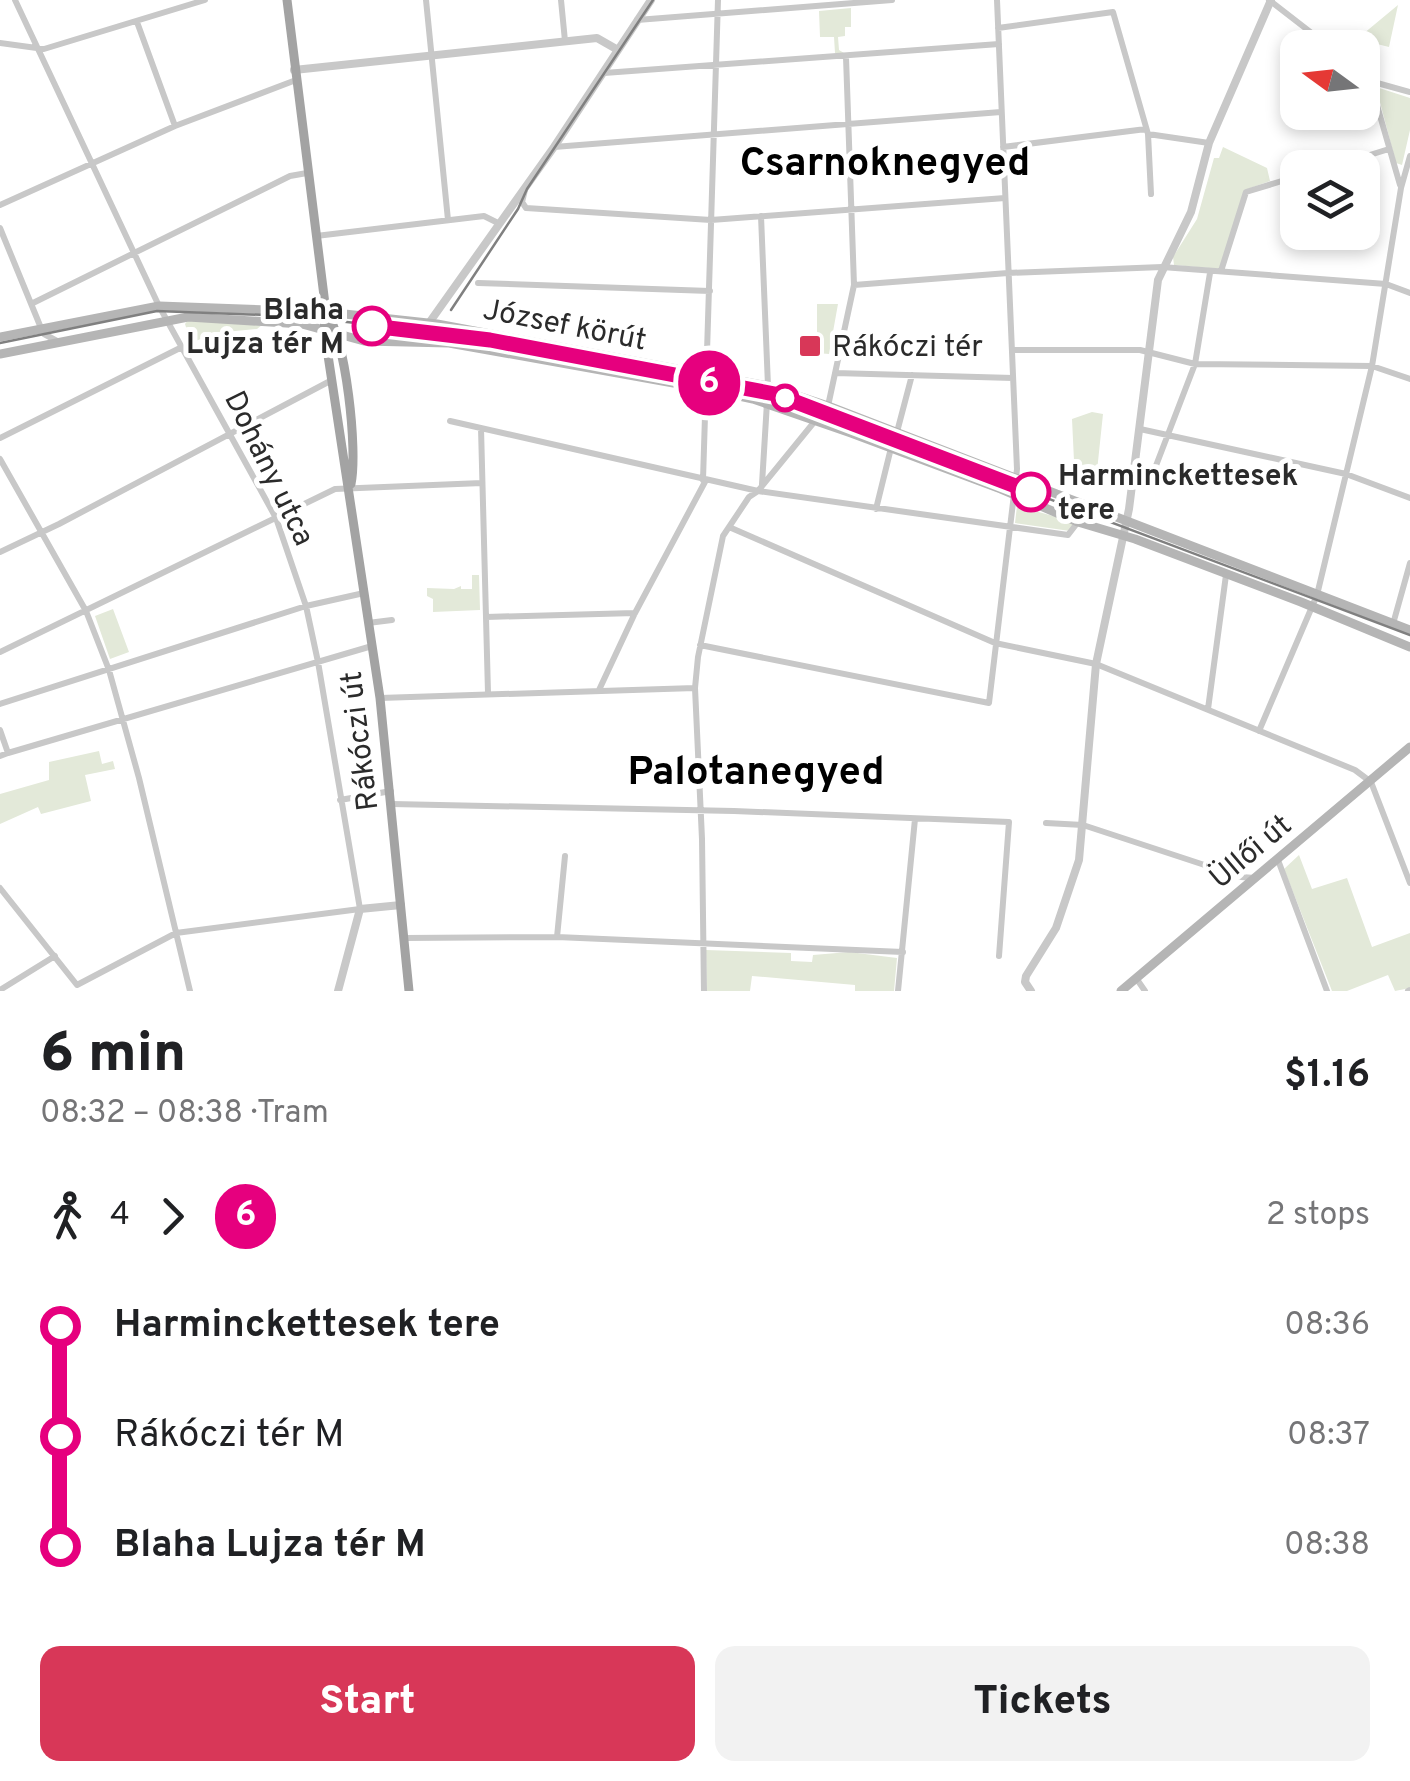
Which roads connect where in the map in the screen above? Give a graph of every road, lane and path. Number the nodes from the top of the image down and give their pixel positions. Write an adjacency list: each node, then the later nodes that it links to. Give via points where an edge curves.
1 (14, 0): 19 (street, Dohány utca)
2 (205, 0): 13 (street)
3 (287, 0): 25 (main road, Rákóczi út)
4 (426, 0): 21 (street)
5 (560, 0): 16 (street)
6 (651, 0): 12 (street)
7 (718, 0): 11 (street)
8 (892, 0): 11 (street)
9 (996, 0): 14 (street)
10 (1270, 0): 15 (street); 34 (street)
11 (717, 16): 12 (street); 23 (street)
12 (638, 20): 20 (street)
13 (138, 22): 19 (street); 31 (street)
14 (998, 28): 18 (street); 32 (street, via 1113,12)
15 (1308, 30)
16 (565, 41): 20 (street, via 597,38); 21 (street)
17 (0, 43): 19 (street)
18 (999, 44): 22 (street); 28 (street)
19 (38, 49): 40 (street, Dohány utca)
20 (618, 50): 24 (street)
21 (432, 56): 25 (street); 50 (street)
22 (846, 57): 23 (street); 30 (street)
23 (714, 66): 24 (street); 33 (street)
24 (602, 73): 35 (street)
25 (295, 75): 31 (street); 41 (main road, Rákóczi út)
26 (1380, 84): 27 (street)
27 (1410, 92)
28 (1001, 112): 30 (street); 36 (street)
29 (1380, 116): 37 (street)
30 (849, 123): 33 (street); 48 (street)
31 (175, 126): 40 (street)
32 (1148, 131): 34 (street); 36 (street); 45 (street)
33 (714, 134): 35 (street); 51 (street)
34 (1209, 142): 56 (street, via 1191,212)
35 (554, 147): 43 (street)
36 (1003, 147): 46 (street)
37 (1389, 148): 38 (street); 44 (street)
38 (1380, 151)
39 (1410, 156): 44 (street)
40 (92, 163): 47 (street); 55 (street, Dohány utca)
41 (307, 173): 54 (main road, Rákóczi út); 55 (street)
42 (1280, 182): 57 (street, via 1246,192)
43 (525, 188): 51 (street, via 526,208); 52 (street)
44 (1406, 189): 61 (street)
45 (1151, 194)
46 (1005, 198): 48 (street); 58 (street)
47 (0, 205)
48 (851, 208): 49 (street); 62 (street)
49 (761, 216): 51 (street); 88 (street)
50 (448, 220): 52 (street, via 484,216); 54 (street)
51 (712, 220): 63 (street)
52 (498, 224): 70 (street)
53 (0, 228): 65 (street)
54 (315, 236): 67 (main road, Rákóczi út)
55 (135, 253): 65 (street); 66 (street, Dohány utca)
56 (1162, 268): 58 (street); 59 (street); 79 (street)
57 (1221, 271): 59 (street); 61 (street)
58 (1008, 273): 62 (street); 77 (street)
59 (1210, 273): 80 (street)
60 (478, 283): 63 (street)
61 (1386, 284): 64 (street); 81 (street)
62 (854, 285): 82 (street)
63 (710, 292): 84 (street)
64 (1410, 293)
65 (34, 303): 71 (street)
66 (160, 306): 67 (main road, József körút); 69 (street, Dohány utca); 71 (main road, József körút)
67 (326, 312): 70 (main road, József körút); 72 (main road, Rákóczi út); 72 (main road, Rákóczi út)
68 (188, 317): 69 (main road, József körút); 72 (main road, József körút); 74 (street)
69 (167, 319): 74 (street, Dohány utca); 75 (main road, József körút)
70 (429, 323): 84 (main road, József körút)
71 (41, 328): 73 (main road, József körút); 75 (street)
72 (331, 332): 87 (main road, Rákóczi út); 89 (main road, József körút, via 364,341 471,346); 106 (main road, Rákóczi út, via 354,449)
73 (0, 337)
74 (178, 337): 76 (street, Dohány utca)
75 (58, 341): 78 (main road, József körút)
76 (182, 347): 96 (street, Dohány utca); 99 (street)
77 (1012, 350): 79 (street); 85 (street)
78 (0, 354)
79 (1149, 354): 80 (street); 95 (street)
80 (1195, 364): 81 (street); 98 (street)
81 (1372, 366): 86 (street); 102 (street)
82 (835, 372): 83 (street); 91 (street)
83 (912, 375): 85 (street); 97 (street)
84 (707, 376): 88 (main road, József körút); 89 (street)
85 (1013, 378): 103 (street)
86 (1410, 379)
87 (332, 380): 96 (street); 106 (main road, Rákóczi út)
88 (768, 386): 90 (street); 91 (main road, József körút)
89 (706, 390): 90 (main road, József körút); 104 (street)
90 (765, 404): 93 (main road, József körút); 107 (street)
91 (828, 406): 97 (main road, József körút)
92 (450, 421): 94 (street)
93 (815, 422): 100 (main road, József körút); 107 (street)
94 (480, 428): 104 (street); 105 (street)
95 (1140, 429): 98 (street); 108 (street)
96 (231, 434): 112 (street, Dohány utca); 117 (street)
97 (896, 434): 103 (main road, József körút)
98 (1168, 435): 102 (street); 108 (street, via 1152,476)
99 (0, 438)
100 (891, 448): 109 (main road, József körút); 111 (street)
101 (0, 459): 117 (street)
102 (1346, 474): 110 (street); 123 (street)
103 (1016, 479): 109 (street); 113 (main road, József körút)
104 (705, 480): 107 (street); 126 (street)
105 (482, 483): 106 (street); 127 (street)
106 (350, 486): 112 (street); 122 (main road, Rákóczi út)
107 (760, 488): 111 (street); 115 (street)
108 (1132, 488): 113 (street)
109 (1014, 496): 114 (main road, József körút); 116 (street)
110 (1410, 498)
111 (876, 509): 116 (street)
112 (276, 518): 124 (street, Dohány utca); 125 (street)
113 (1127, 521): 118 (street); 123 (main road, József körút)
114 (1078, 522): 116 (street, József körút, via 1068,535); 118 (main road, József körút)
115 (729, 527): 132 (street); 134 (street)
116 (1011, 527): 132 (street)
117 (40, 533): 119 (street); 125 (street)
118 (1124, 536): 121 (main road, József körút); 138 (street)
119 (0, 552)
120 (1410, 563): 130 (street)
121 (1226, 574): 123 (main road, József körút); 145 (street)
122 (364, 592): 124 (street); 129 (main road, Rákóczi út)
123 (1315, 601): 130 (main road, József körút); 135 (main road, József körút); 148 (street)
124 (306, 606): 137 (street, Dohány utca); 139 (street)
125 (86, 611): 136 (street); 139 (street)
126 (635, 612): 127 (street); 141 (street)
127 (486, 618): 142 (street)
128 (392, 620): 129 (street)
129 (368, 622): 133 (main road, Rákóczi út)
130 (1393, 624): 131 (main road, József körút)
131 (1410, 630)
132 (996, 643): 134 (street, via 989,702); 138 (street)
133 (372, 646): 137 (street); 143 (main road, Rákóczi út)
134 (700, 646): 140 (street)
135 (1410, 647)
136 (0, 652)
137 (318, 662): 146 (street); 153 (street, Dohány utca)
138 (1096, 664): 145 (street); 158 (street)
139 (108, 670): 144 (street); 146 (street)
140 (695, 688): 141 (street); 155 (street)
141 (599, 690): 142 (street)
142 (488, 694): 143 (street)
143 (380, 698): 152 (main road, Rákóczi út)
144 (0, 704)
145 (1208, 709): 148 (street)
146 (124, 720): 150 (street); 166 (street)
147 (0, 730): 150 (street)
148 (1259, 731): 151 (street)
149 (1410, 747): 151 (main road, Üllői út)
150 (4, 754)
151 (1371, 782): 160 (main road, Üllői út); 162 (street)
152 (391, 792): 153 (street); 154 (main road, Rákóczi út)
153 (340, 800): 165 (street, Dohány utca)
154 (392, 804): 155 (street); 164 (main road, Rákóczi út)
155 (699, 812): 156 (street); 169 (street)
156 (916, 820): 170 (street); 172 (street, via 1010,822)
157 (1046, 823): 158 (street)
158 (1083, 825): 161 (street); 174 (street, via 1071,887 1056,928 1027,974)
159 (565, 856): 167 (street)
160 (1278, 860): 161 (main road, Üllői út); 183 (street)
161 (1256, 878): 173 (main road, Üllői út)
162 (1410, 883)
163 (0, 888): 171 (street)
164 (402, 905): 165 (street); 168 (main road, Rákóczi út)
165 (360, 909): 166 (street); 177 (street, Dohány utca)
166 (176, 933): 171 (street, via 77,985); 176 (street)
167 (557, 937): 168 (street); 169 (street)
168 (404, 938): 178 (main road, Rákóczi út)
169 (702, 942): 170 (street); 179 (street)
170 (903, 952): 180 (street)
171 (54, 956): 175 (street)
172 (1000, 956)
173 (1136, 978): 181 (main road, Üllői út); 182 (street)
174 (1028, 989)
175 (0, 990)
176 (190, 991)
177 (338, 991)
178 (410, 991)
179 (704, 991)
180 (898, 991)
181 (1121, 991)
182 (1145, 991)
183 (1327, 991)

